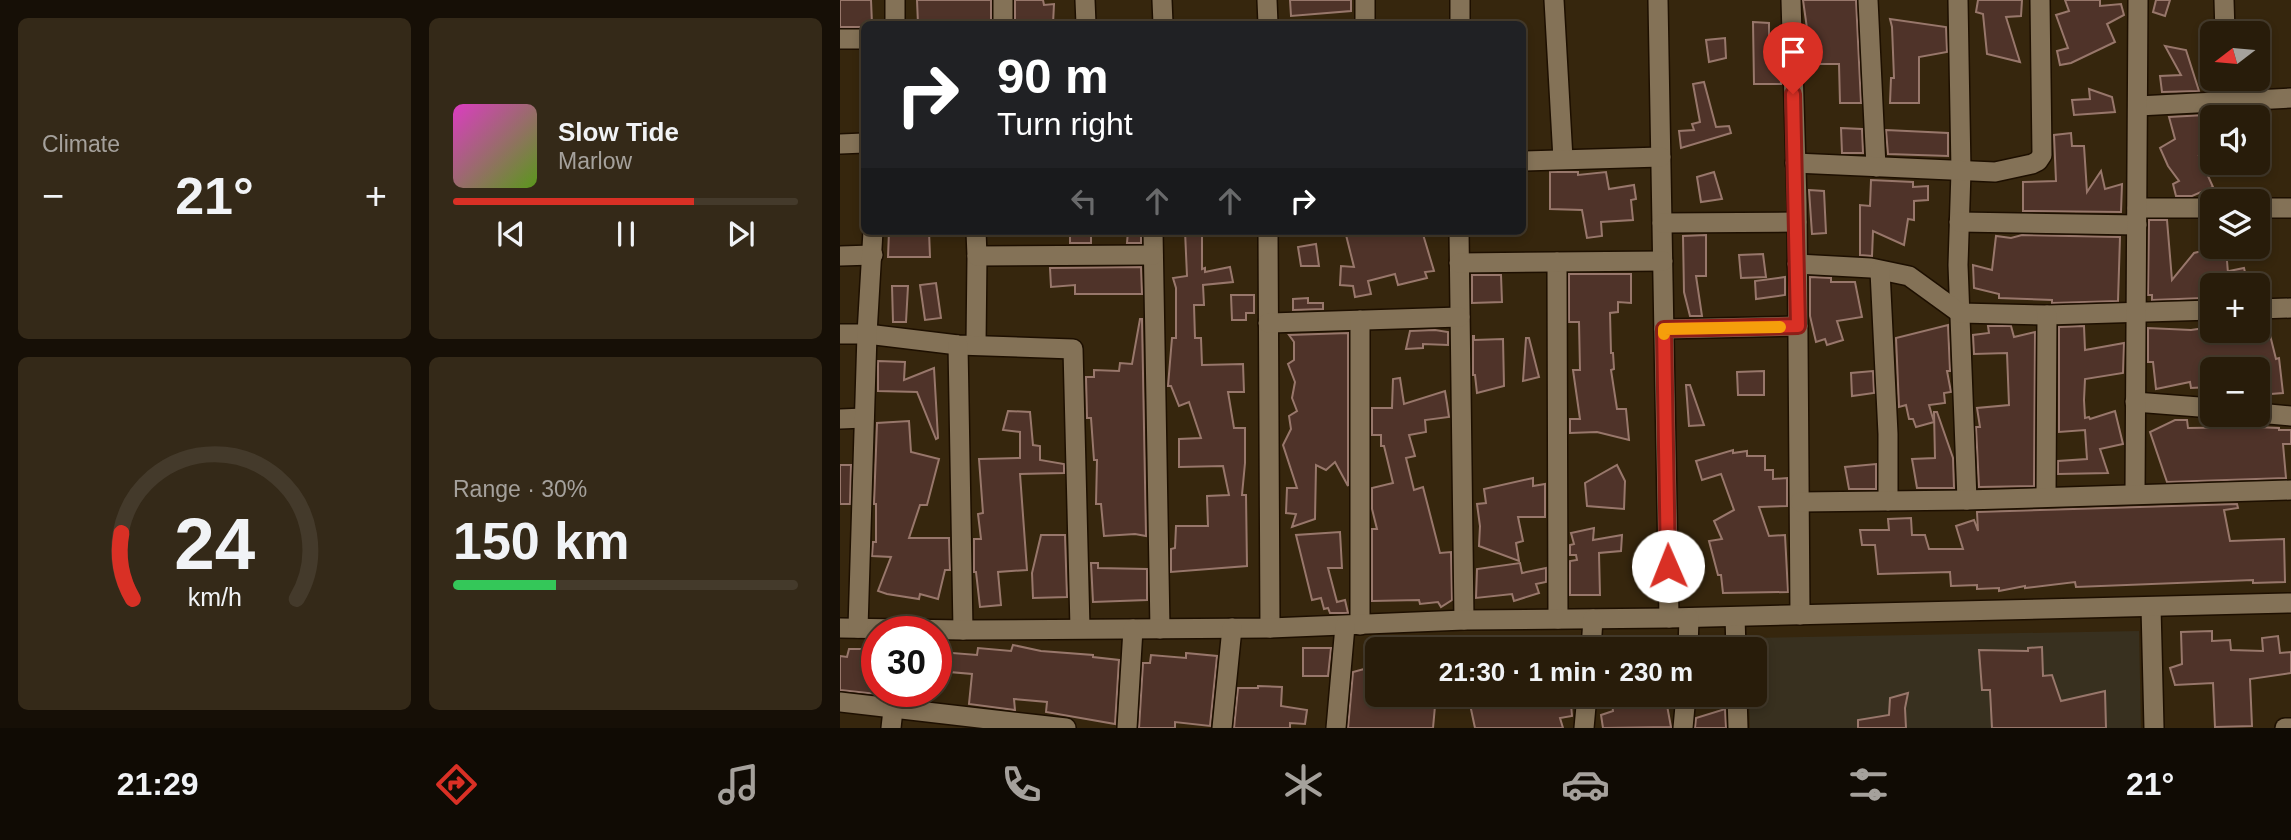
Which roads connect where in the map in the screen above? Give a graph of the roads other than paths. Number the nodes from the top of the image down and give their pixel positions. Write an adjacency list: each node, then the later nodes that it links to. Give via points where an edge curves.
1 (895, 0): 16 (street)
2 (1003, 0): 17 (street)
3 (1085, 0): 18 (street)
4 (1162, 0): 19 (street)
5 (1267, 0): 20 (street)
6 (1365, 0): 21 (street)
7 (1460, 0): 22 (street)
8 (1554, 0): 33 (street)
9 (1660, 0): 32 (street)
10 (1791, 0): 35 (street)
11 (1868, 0): 36 (street)
12 (1958, 0): 37 (street)
13 (2040, 0): 37 (street, via 2042,155 2032,164 2008,170)
14 (2138, 0): 29 (street)
15 (2224, 0): 23 (street)
16 (895, 21)
17 (1003, 21)
18 (1086, 21)
19 (1163, 21)
20 (1268, 21)
21 (1365, 21)
22 (1460, 21)
23 (2225, 21)
24 (840, 39): 25 (street)
25 (861, 39)
26 (2228, 91): 28 (street)
27 (2291, 98): 28 (street)
28 (2228, 101): 29 (street)
29 (2138, 106): 41 (street)
30 (861, 143): 31 (street)
31 (840, 144)
32 (1661, 157): 33 (street); 44 (street)
33 (1563, 159): 34 (street)
34 (1526, 161)
35 (1795, 163): 36 (street); 42 (street)
36 (1876, 167): 37 (street)
37 (1961, 171): 43 (street)
38 (2270, 208): 39 (street)
39 (2291, 208)
40 (2200, 209): 41 (street)
41 (2137, 217): 43 (street); 62 (street)
42 (1797, 222): 44 (street); 57 (street)
43 (1959, 222): 63 (street)
44 (1662, 223): 54 (street)
45 (873, 235): 50 (street)
46 (976, 235): 53 (street)
47 (1153, 235): 51 (street)
48 (1268, 235): 67 (street)
49 (1459, 235): 55 (street)
50 (873, 255): 52 (street); 71 (street)
51 (1153, 255): 53 (street); 102 (street)
52 (840, 256)
53 (977, 256): 72 (street)
54 (1663, 261): 56 (street); 69 (street)
55 (1460, 262): 56 (street); 65 (street)
56 (1557, 262): 95 (street)
57 (1797, 264): 58 (street); 68 (street)
58 (1880, 271): 63 (street, via 1909,275); 83 (street)
59 (2291, 308): 60 (street)
60 (2270, 309)
61 (2200, 310): 62 (street)
62 (2135, 311): 64 (street); 73 (street)
63 (1960, 313): 64 (street); 82 (street)
64 (2047, 315): 81 (street)
65 (1460, 317): 66 (street); 94 (street)
66 (1360, 320): 67 (street); 96 (street)
67 (1268, 323): 100 (street)
68 (1798, 326): 69 (street); 84 (street)
69 (1664, 329): 91 (street)
70 (840, 334): 71 (street)
71 (867, 334): 72 (street); 77 (street)
72 (967, 344): 98 (street, via 1073,349); 104 (street)
73 (2135, 402): 74 (street); 80 (street)
74 (2200, 407)
75 (2270, 414): 76 (street)
76 (2291, 416)
77 (864, 418): 78 (street); 86 (street)
78 (840, 419)
79 (2291, 491): 80 (street)
80 (2135, 494): 81 (street)
81 (2046, 497): 82 (street)
82 (1967, 500): 83 (street)
83 (1888, 501): 84 (street)
84 (1800, 502): 89 (street)
85 (840, 513): 86 (street)
86 (860, 514): 97 (street)
87 (2291, 603): 88 (street)
88 (2151, 607): 89 (street); 120 (street)
89 (1800, 615): 90 (street)
90 (1735, 617): 92 (street); 107 (street)
91 (1669, 618): 92 (street); 93 (street)
92 (1689, 618): 106 (street)
93 (1594, 619): 95 (street); 105 (street)
94 (1464, 620): 95 (street); 96 (street)
95 (1558, 620)
96 (1352, 626): 100 (street); 116 (street)
97 (849, 628)
98 (1080, 628): 101 (street); 104 (street)
99 (1232, 628): 100 (street); 102 (street); 115 (street)
100 (1270, 628)
101 (1133, 629): 102 (street); 114 (street)
102 (1160, 629)
103 (952, 630): 104 (street)
104 (963, 630)
105 (1592, 637)
106 (1688, 637)
107 (1735, 637)
108 (840, 702): 112 (street)
109 (1586, 707): 117 (street)
110 (1685, 707): 118 (street)
111 (1737, 707): 119 (street)
112 (893, 709): 113 (street)
113 (1066, 728)
114 (1127, 728)
115 (1222, 728)
116 (1336, 728)
117 (1584, 728)
118 (1683, 728)
119 (1738, 728)
120 (2154, 728)
121 (2285, 728): 122 (street)
122 (2291, 728)

